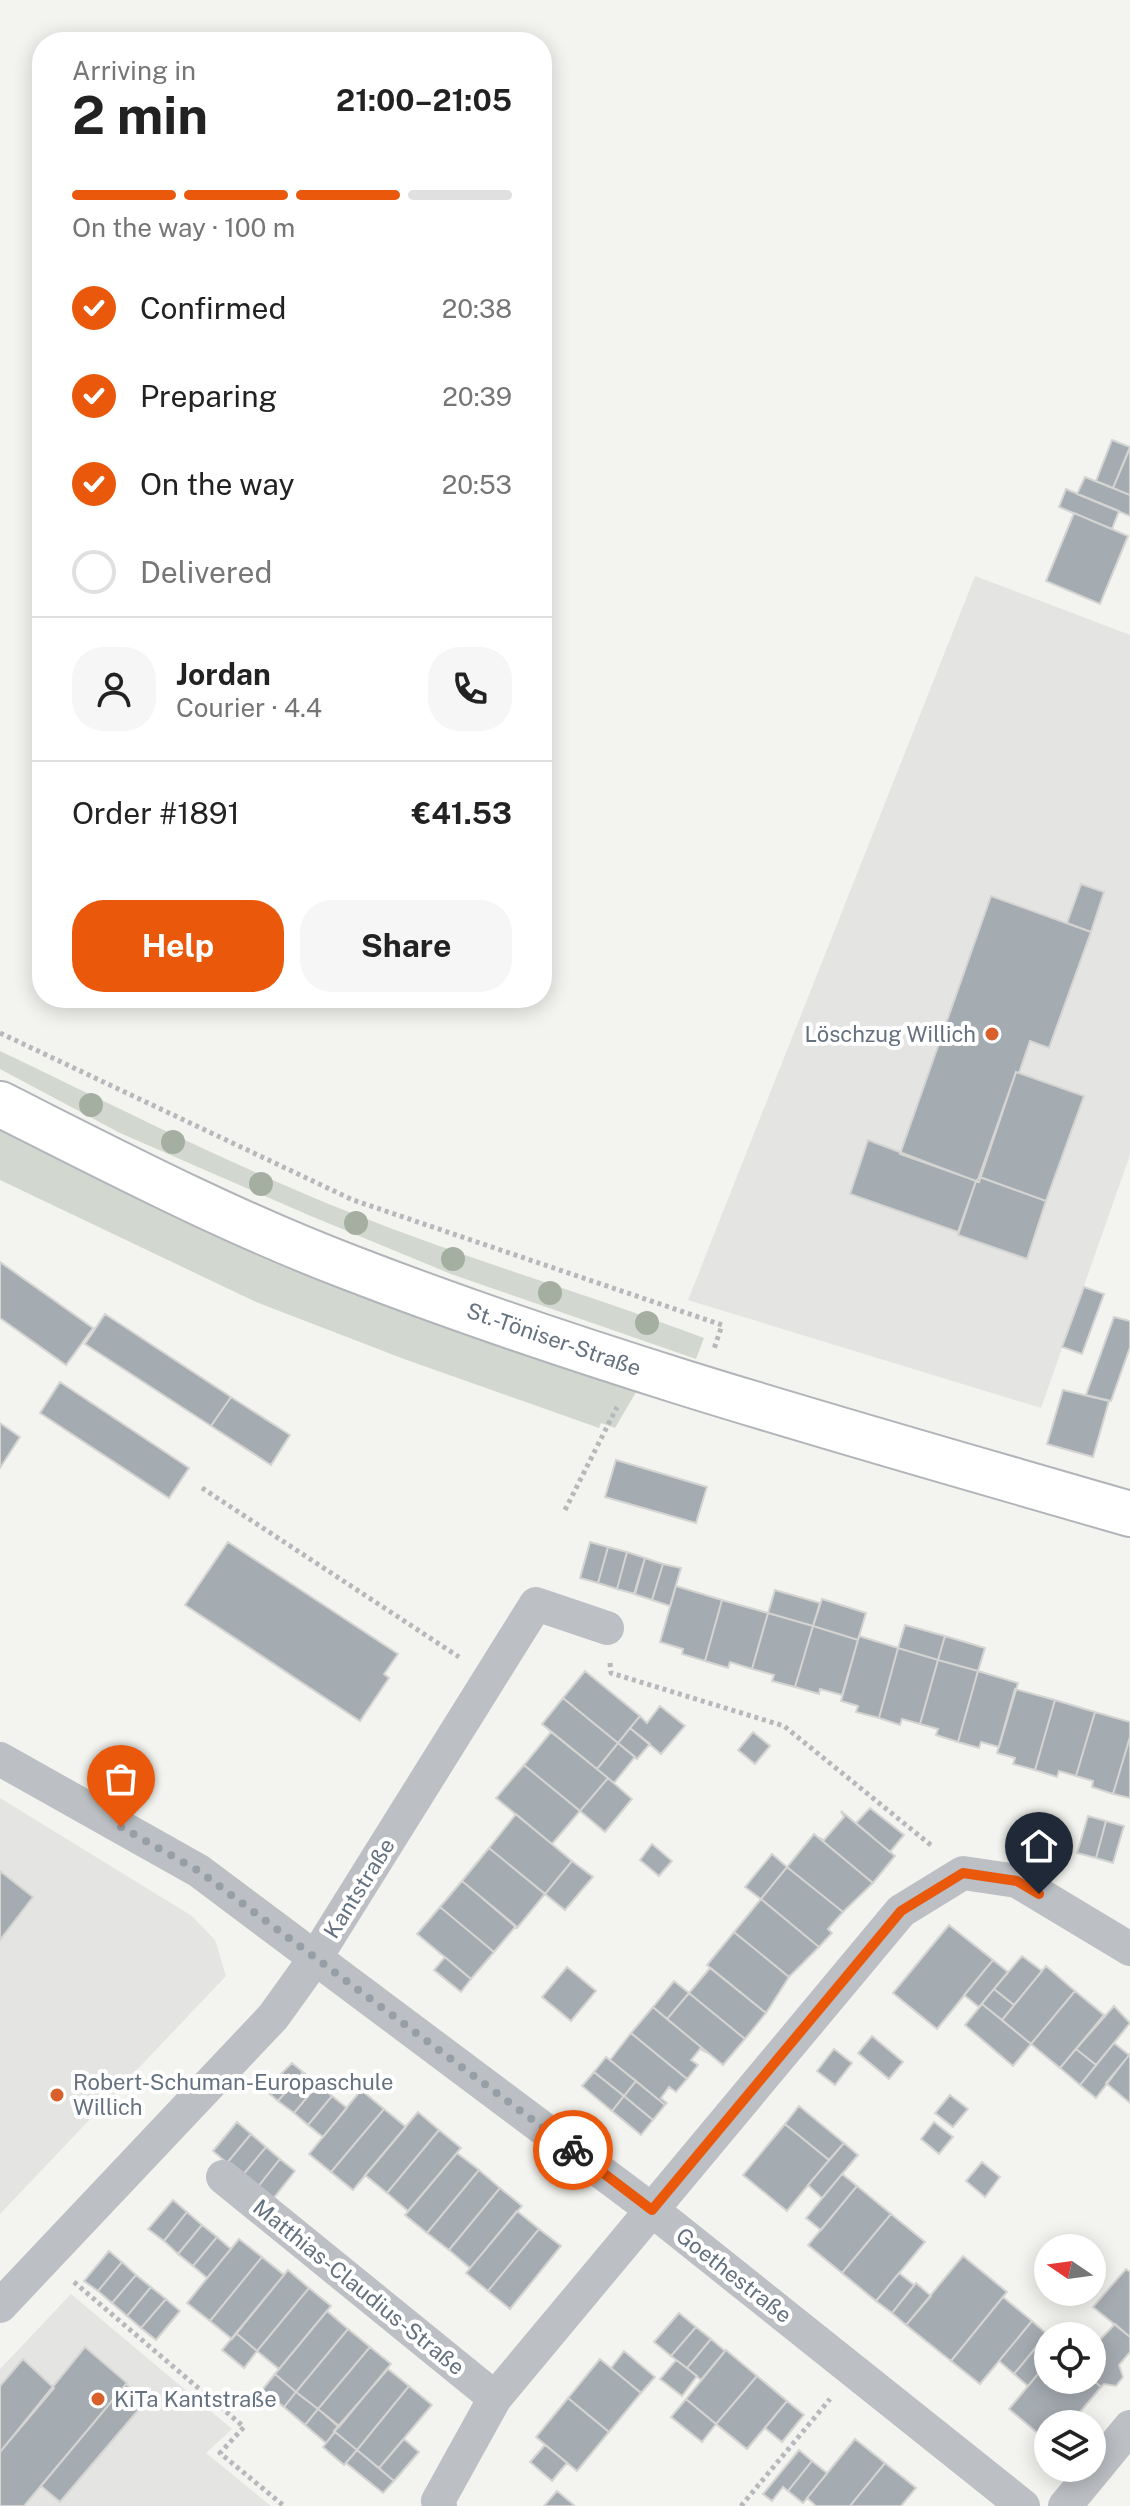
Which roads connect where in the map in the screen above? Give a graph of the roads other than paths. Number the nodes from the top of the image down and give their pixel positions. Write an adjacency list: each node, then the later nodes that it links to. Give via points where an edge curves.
1 (0, 1104): 2 (main road, St.-Töniser-Straße, via 160,1184 349,1268 701,1388)
2 (1130, 1514)
3 (607, 1628): 6 (street, Kantstraße, via 536,1604)
4 (0, 1759): 6 (street, Goethestraße, via 199,1871)
5 (1130, 1949): 8 (street, via 1017,1881 963,1873 901,1911)
6 (314, 1960): 8 (street, Goethestraße); 9 (street, Kantstraße, via 273,2017)
7 (223, 2177): 10 (street, Matthias-Claudius-Straße)
8 (652, 2210): 10 (street); 13 (street, Goethestraße)
9 (0, 2306)
10 (495, 2398): 12 (street, via 438,2501)
11 (1130, 2427): 14 (street)
12 (440, 2506)
13 (1023, 2506)
14 (1065, 2506)

